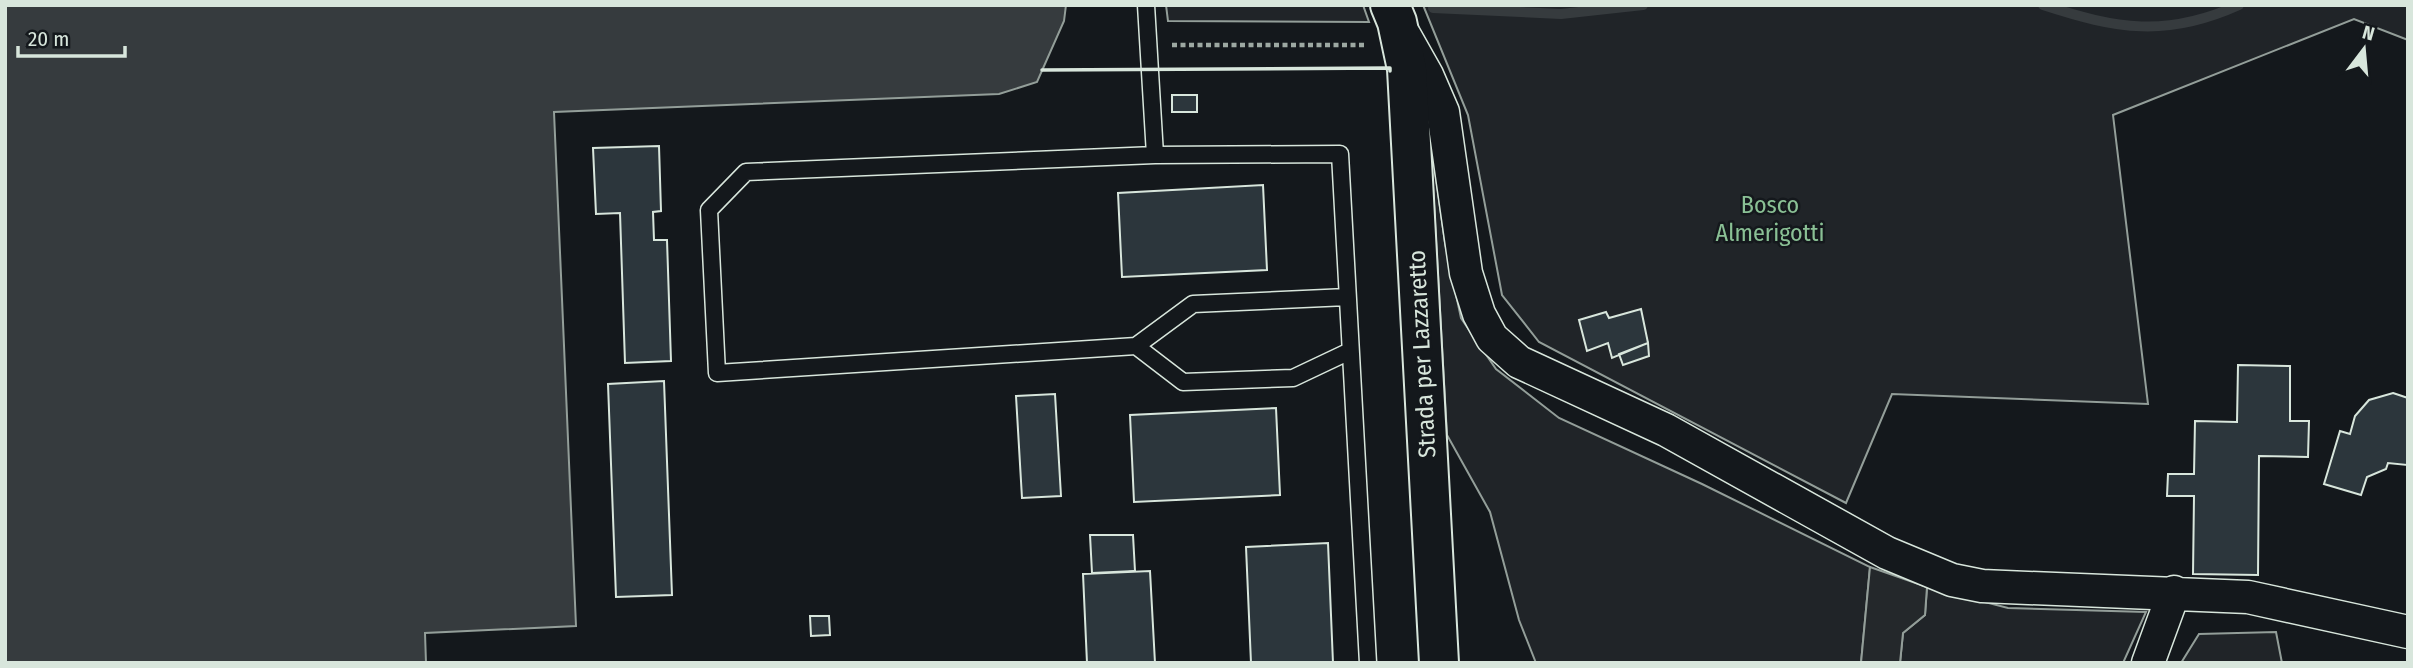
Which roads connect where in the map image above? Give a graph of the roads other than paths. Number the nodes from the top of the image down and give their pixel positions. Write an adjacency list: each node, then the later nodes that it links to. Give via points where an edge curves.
1 (1146, 5): 3 (lane)
2 (1396, 24): 7 (street, via 1443,112 1466,273 1479,314 1492,338 1519,362 1635,414 1887,553 1952,580 1982,586); 10 (main road, Strada per Lazzaretto, via 1407,69)
3 (1155, 155): 4 (lane, via 1340,154); 5 (lane, via 746,172 709,210 717,373)
4 (1347, 297): 5 (lane, via 1193,304); 6 (lane)
5 (1136, 346): 6 (lane, via 1183,382 1293,378)
6 (1350, 351): 9 (lane)
7 (2174, 592): 8 (street, via 2248,597); 11 (street)
8 (2408, 632)
9 (1368, 663)
10 (1439, 663)
11 (2148, 663)

